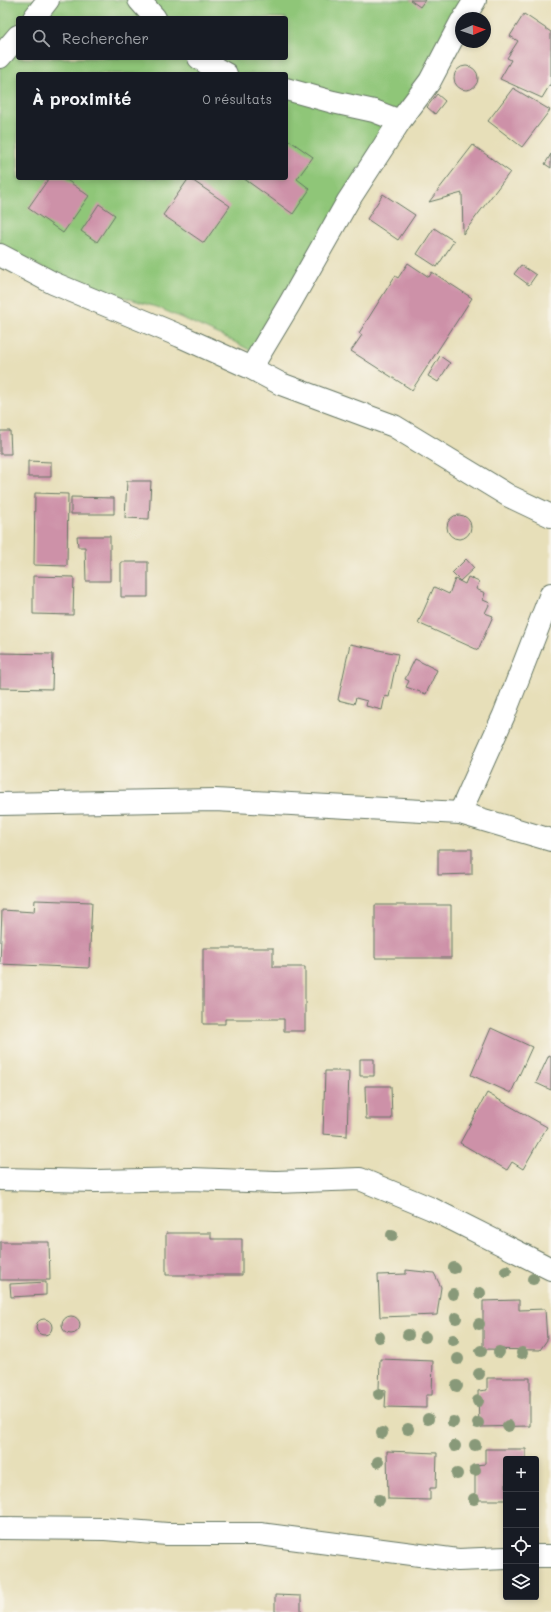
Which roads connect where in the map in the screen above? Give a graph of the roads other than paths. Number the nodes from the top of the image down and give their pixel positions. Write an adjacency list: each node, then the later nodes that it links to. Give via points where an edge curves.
1 (48, 0): 5 (street)
2 (139, 0): 6 (street)
3 (475, 0): 4 (street)
4 (468, 12)
5 (36, 16)
6 (153, 16)
7 (455, 33): 13 (street, via 430,81)
8 (16, 38): 9 (street)
9 (0, 57)
10 (202, 60): 11 (street)
11 (222, 72)
12 (288, 90): 13 (street)
13 (400, 121): 15 (street, via 348,201)
14 (0, 256): 15 (street, via 53,283)
15 (251, 368): 16 (street, via 281,384 394,426 509,496)
16 (551, 516)
17 (551, 594): 19 (street, via 504,715)
18 (0, 804): 19 (street, via 215,800)
19 (460, 813): 20 (street)
20 (551, 840)
21 (0, 1179): 22 (street, via 191,1179 276,1182 360,1179 432,1209)
22 (551, 1269)
23 (0, 1528): 26 (street, via 105,1529 167,1534 260,1534 458,1560)
24 (539, 1556): 25 (street)
25 (551, 1556)
26 (503, 1558)

